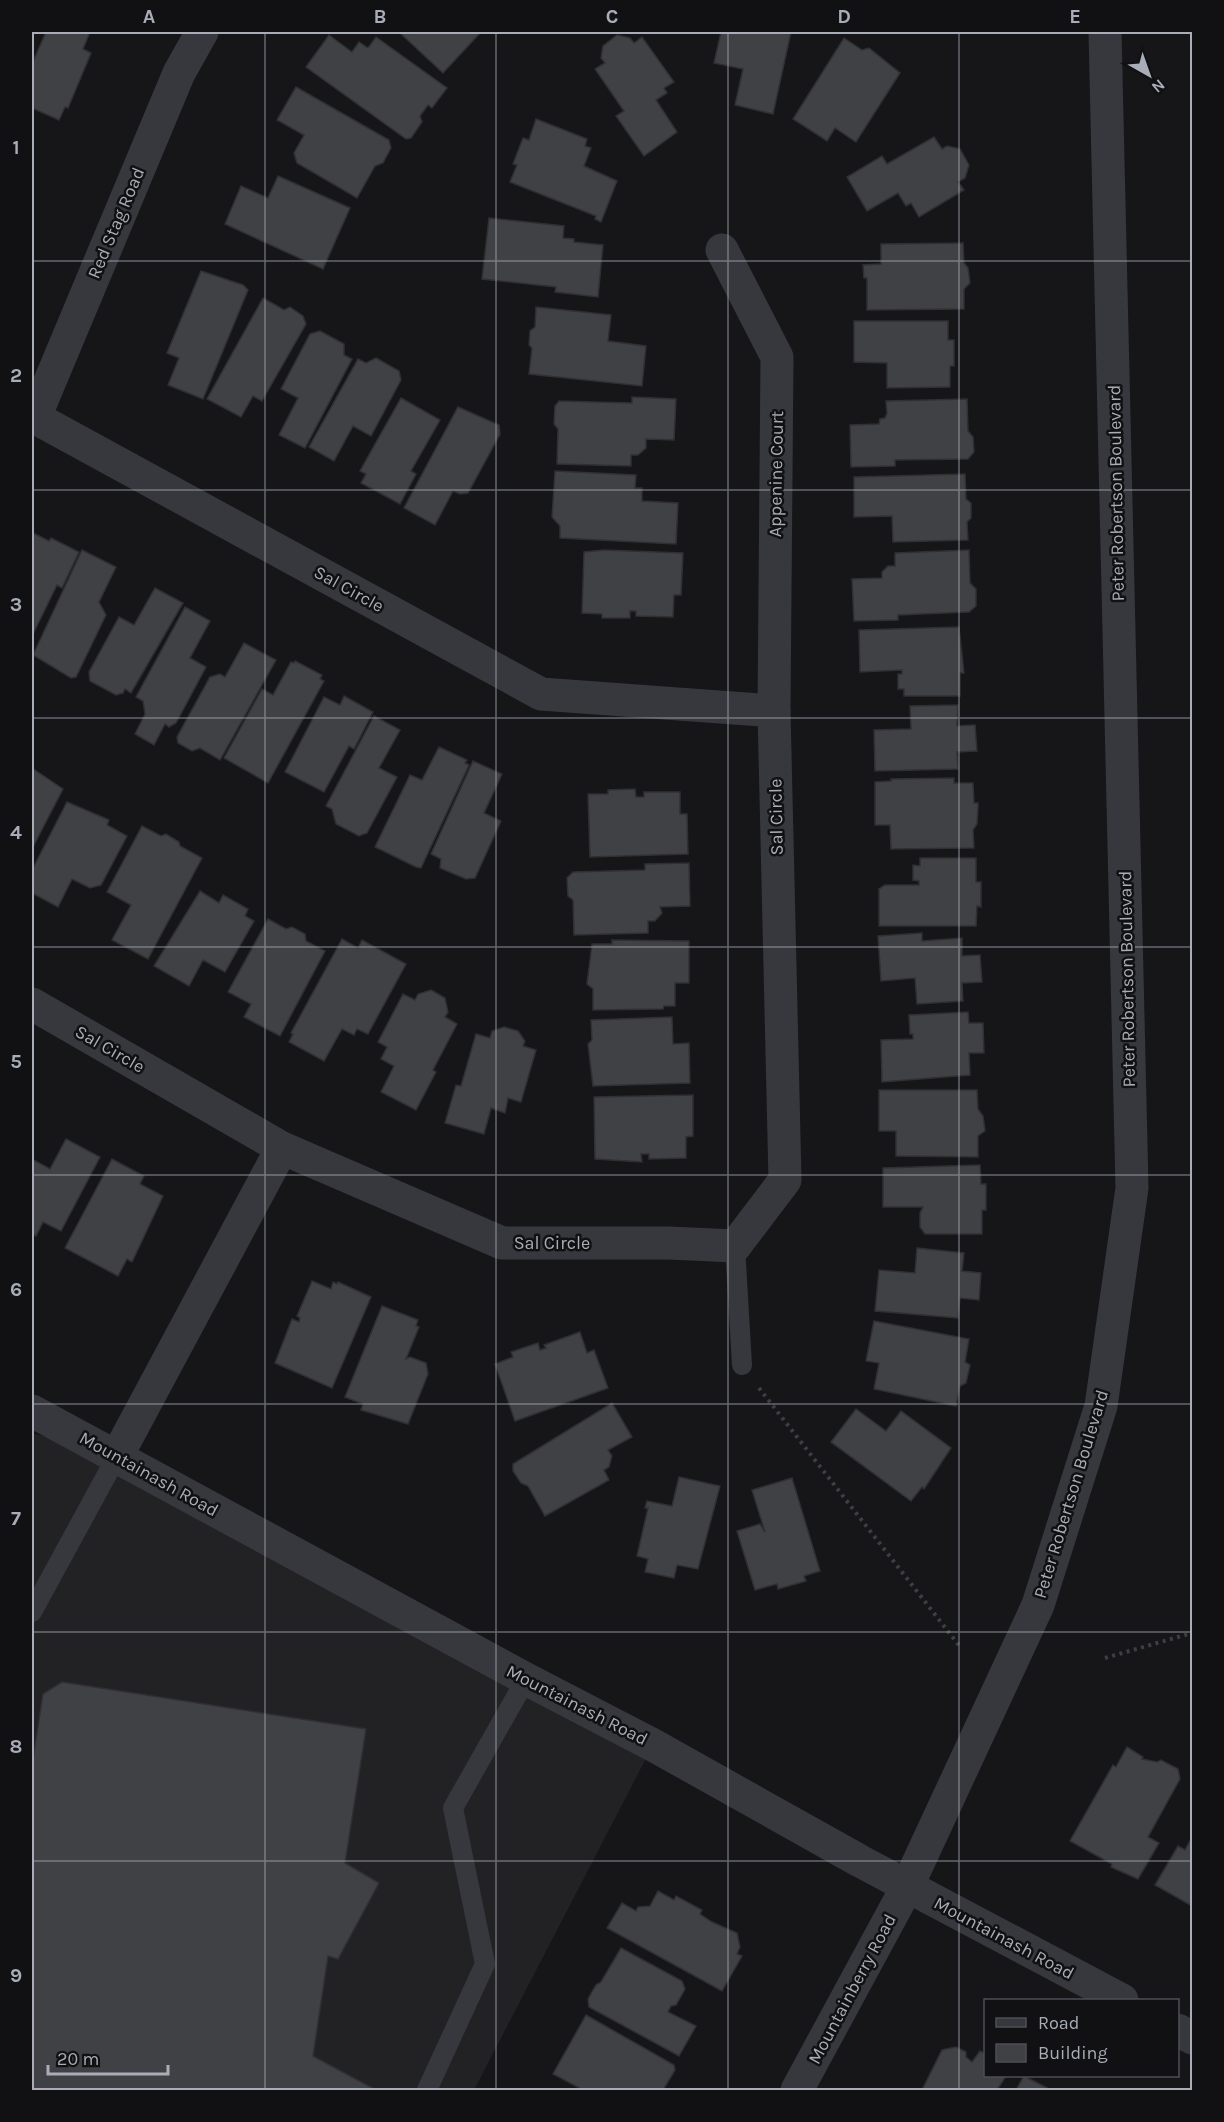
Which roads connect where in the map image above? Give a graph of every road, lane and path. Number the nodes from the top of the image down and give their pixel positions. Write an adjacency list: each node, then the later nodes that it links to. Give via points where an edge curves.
1 (202, 32): 4 (street, Red Stag Road, via 179,73)
2 (1105, 32): 17 (street, Peter Robertson Boulevard, via 1132,1188 1101,1406 1041,1594)
3 (722, 250): 5 (street, Appenine Court, via 777,357)
4 (33, 417): 5 (street, Sal Circle, via 541,694)
5 (774, 711): 8 (street, Sal Circle, via 785,1180)
6 (32, 1004): 7 (street, Sal Circle)
7 (282, 1148): 8 (street, Sal Circle, via 502,1243); 11 (street)
8 (735, 1246): 9 (lane)
9 (742, 1365): 14 (path)
10 (32, 1410): 11 (street, Mountainash Road)
11 (117, 1456): 12 (lane); 16 (street, Mountainash Road)
12 (32, 1612)
13 (1192, 1633): 15 (path)
14 (961, 1648)
15 (1105, 1658)
16 (526, 1679): 17 (street, Mountainash Road, via 653,1744); 19 (lane, via 453,1808 485,1964)
17 (907, 1887): 18 (street, Mountainash Road); 20 (street, Mountainberry Road)
18 (1118, 1999)
19 (427, 2091)
20 (797, 2091)

